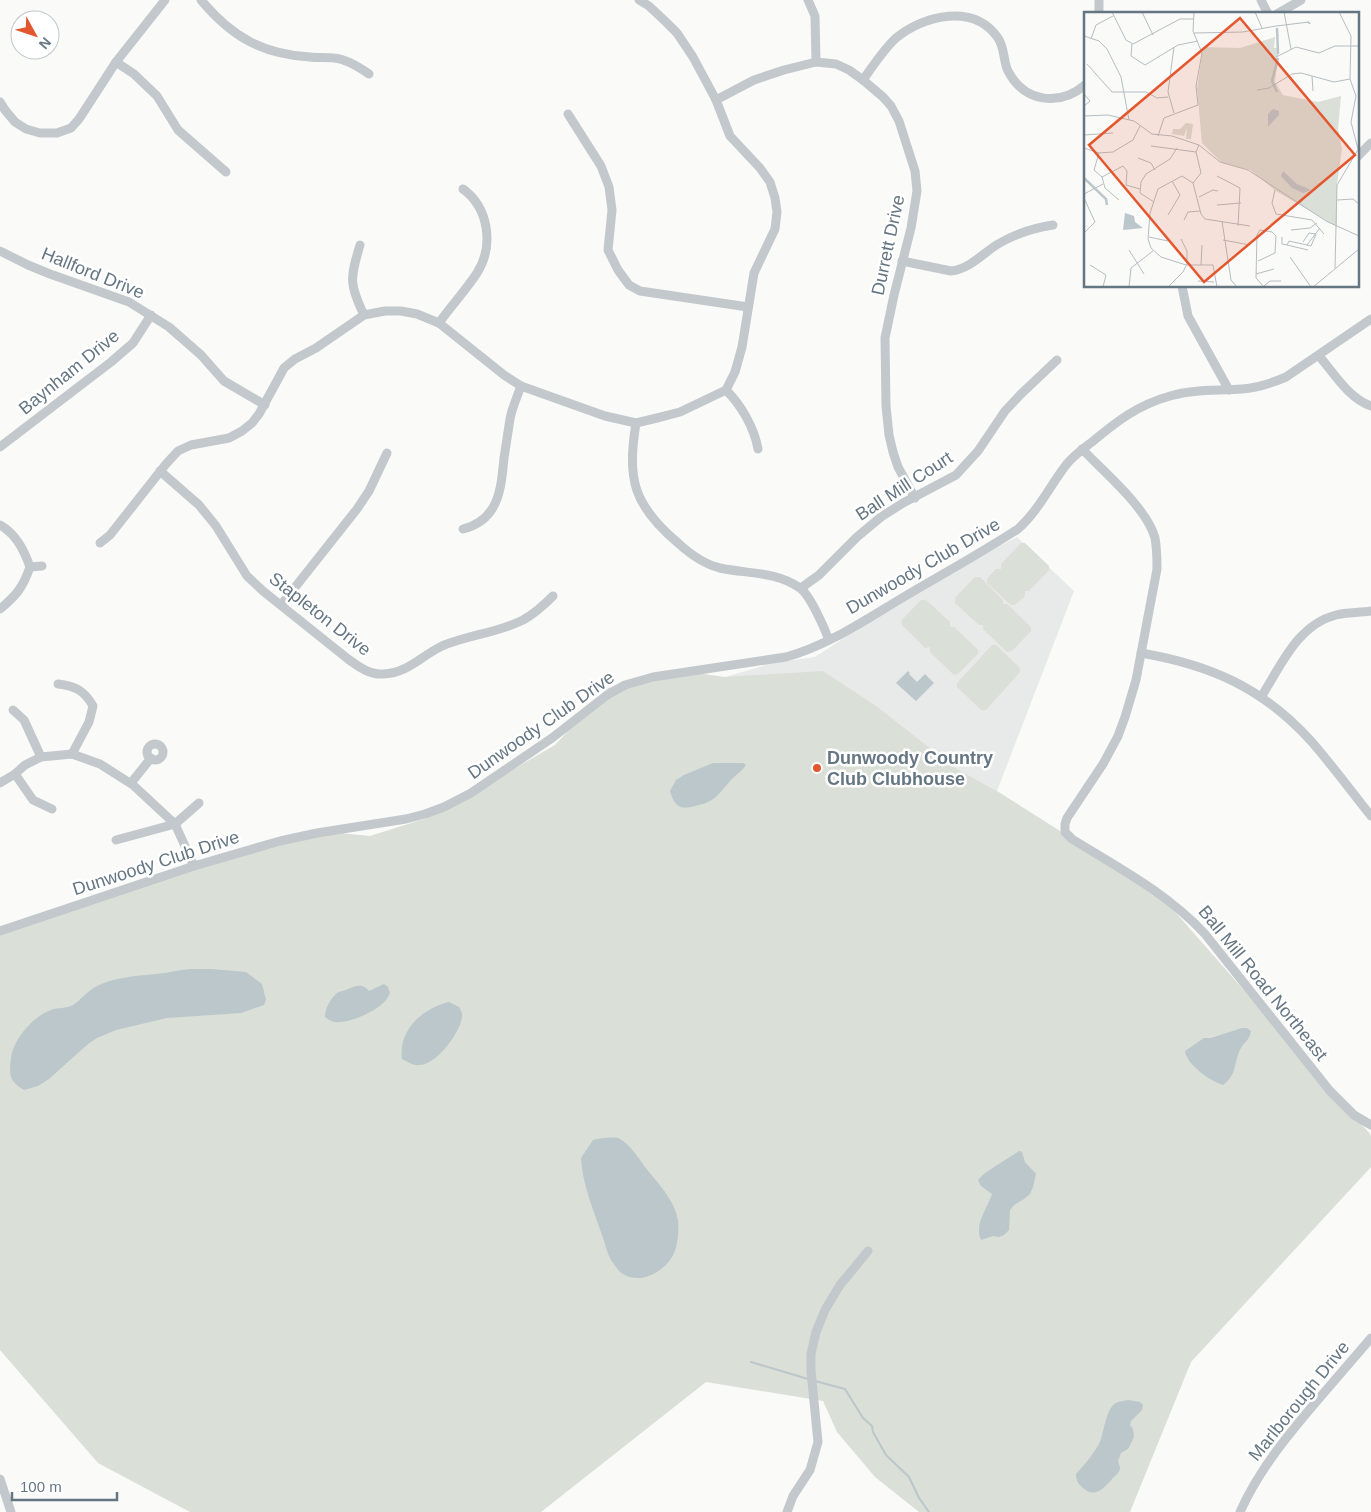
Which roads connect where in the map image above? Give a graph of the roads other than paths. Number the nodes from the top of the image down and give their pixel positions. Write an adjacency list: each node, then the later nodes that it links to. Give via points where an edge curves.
1 (165, 0): 9 (street)
2 (201, 0): 11 (street, via 226,26 263,49 347,61)
3 (639, 0): 14 (street, via 677,33)
4 (808, 0): 10 (street, via 815,16)
5 (1261, 0): 7 (street)
6 (1301, 0): 8 (street)
7 (1267, 12)
8 (1280, 12)
9 (116, 62): 15 (street, via 79,119 71,128 57,133 26,129 15,122); 19 (street, via 157,96 178,130)
10 (816, 62): 12 (street, Durrett Drive, via 836,64); 14 (street, Durrett Drive, via 754,80)
11 (369, 74)
12 (863, 80): 13 (street, via 886,49 904,34 937,18 955,16 982,23 992,32 1002,48 1008,72 1029,93 1055,99); 24 (street, Durrett Drive, via 891,106 915,170 917,191)
13 (1084, 86)
14 (716, 100): 26 (street, via 730,136 760,168 770,182 775,198 775,229 754,272)
15 (0, 102)
16 (568, 114): 26 (street, via 602,166 612,210 608,250 629,286)
17 (1371, 143): 18 (street)
18 (1358, 156)
19 (226, 172)
20 (463, 189): 30 (street, via 483,214 487,230 486,248 477,273)
21 (1053, 225): 24 (street, via 1033,228 1012,237 958,270)
22 (360, 245): 28 (street, via 352,284)
23 (0, 251): 27 (street, Hallford Drive, via 50,274 129,302)
24 (902, 261): 44 (street, Durrett Drive, via 885,338 886,406 893,452)
25 (1182, 288): 35 (street, via 1188,316)
26 (748, 307): 34 (street, via 742,347)
27 (151, 315): 36 (street, Hallford Drive, via 200,354 224,381); 39 (street, Baynham Drive, via 133,343)
28 (364, 315): 30 (street, via 400,311); 36 (street, via 284,368)
29 (1371, 319): 31 (street, Dunwoody Club Drive)
30 (438, 322): 33 (street)
31 (1319, 356): 35 (street, Dunwoody Club Drive, via 1274,382); 37 (street, via 1357,399)
32 (1057, 360): 44 (street, Ball Mill Court, via 1005,411 978,451 956,476)
33 (521, 386): 38 (street, via 605,416); 46 (street, via 510,416 497,501 478,524)
34 (726, 390): 38 (street, via 680,412); 40 (street, via 751,426)
35 (1229, 390): 41 (street, Dunwoody Club Drive, via 1181,393 1158,399 1123,417)
36 (265, 405): 43 (street, via 242,431 229,438 184,447)
37 (1371, 406)
38 (636, 423): 50 (street, via 632,448 634,482 652,519 694,557 736,572 764,573)
39 (0, 447)
40 (758, 449)
41 (1082, 449): 55 (street, Dunwoody Club Drive, via 1066,464 1034,512 1018,529); 56 (street, via 1140,509 1155,537 1157,569)
42 (387, 453): 52 (street, via 357,509)
43 (160, 471): 47 (street, via 110,535); 52 (street, Stapleton Drive, via 199,504 247,576)
44 (915, 498): 50 (street, Ball Mill Court, via 873,524 824,571)
45 (0, 525): 48 (street, via 16,539)
46 (463, 529)
47 (100, 543)
48 (30, 566): 49 (street); 53 (street, via 15,597)
49 (42, 566)
50 (801, 588): 55 (street)
51 (553, 596): 52 (street, Stapleton Drive, via 523,620 457,640 439,647 403,670 384,674 373,674 359,667)
52 (281, 605)
53 (0, 609)
54 (1371, 610): 58 (street, via 1335,615 1311,627 1294,644)
55 (829, 640): 71 (street, Dunwoody Club Drive, via 786,657 653,677 625,685 471,793 425,814 280,841)
56 (1141, 653): 58 (street, via 1203,667); 73 (street, Ball Mill Road Northeast, via 1132,697 1118,736 1068,818 1065,832 1159,893 1191,918 1330,1091)
57 (58, 684): 60 (street, via 73,686 94,706)
58 (1262, 697): 68 (street, via 1311,742)
59 (13, 710): 61 (street, via 24,720)
60 (72, 754): 61 (street); 65 (street, via 100,764)
61 (42, 756): 63 (street)
62 (151, 758): 65 (street)
63 (15, 774): 64 (street); 67 (street, via 33,800)
64 (0, 783)
65 (131, 783): 69 (street)
66 (199, 803): 69 (street)
67 (52, 809)
68 (1371, 816)
69 (175, 824): 70 (street); 71 (street)
70 (116, 840)
71 (194, 866): 72 (street, Dunwoody Club Drive)
72 (0, 931)
73 (1371, 1125)
74 (868, 1252): 78 (street, via 840,1285 816,1332 811,1371 818,1442 810,1470)
75 (1371, 1338): 79 (street, Marlborough Drive, via 1287,1436 1259,1476)
76 (0, 1480): 77 (street)
77 (11, 1512)
78 (787, 1512)
79 (1240, 1512)

